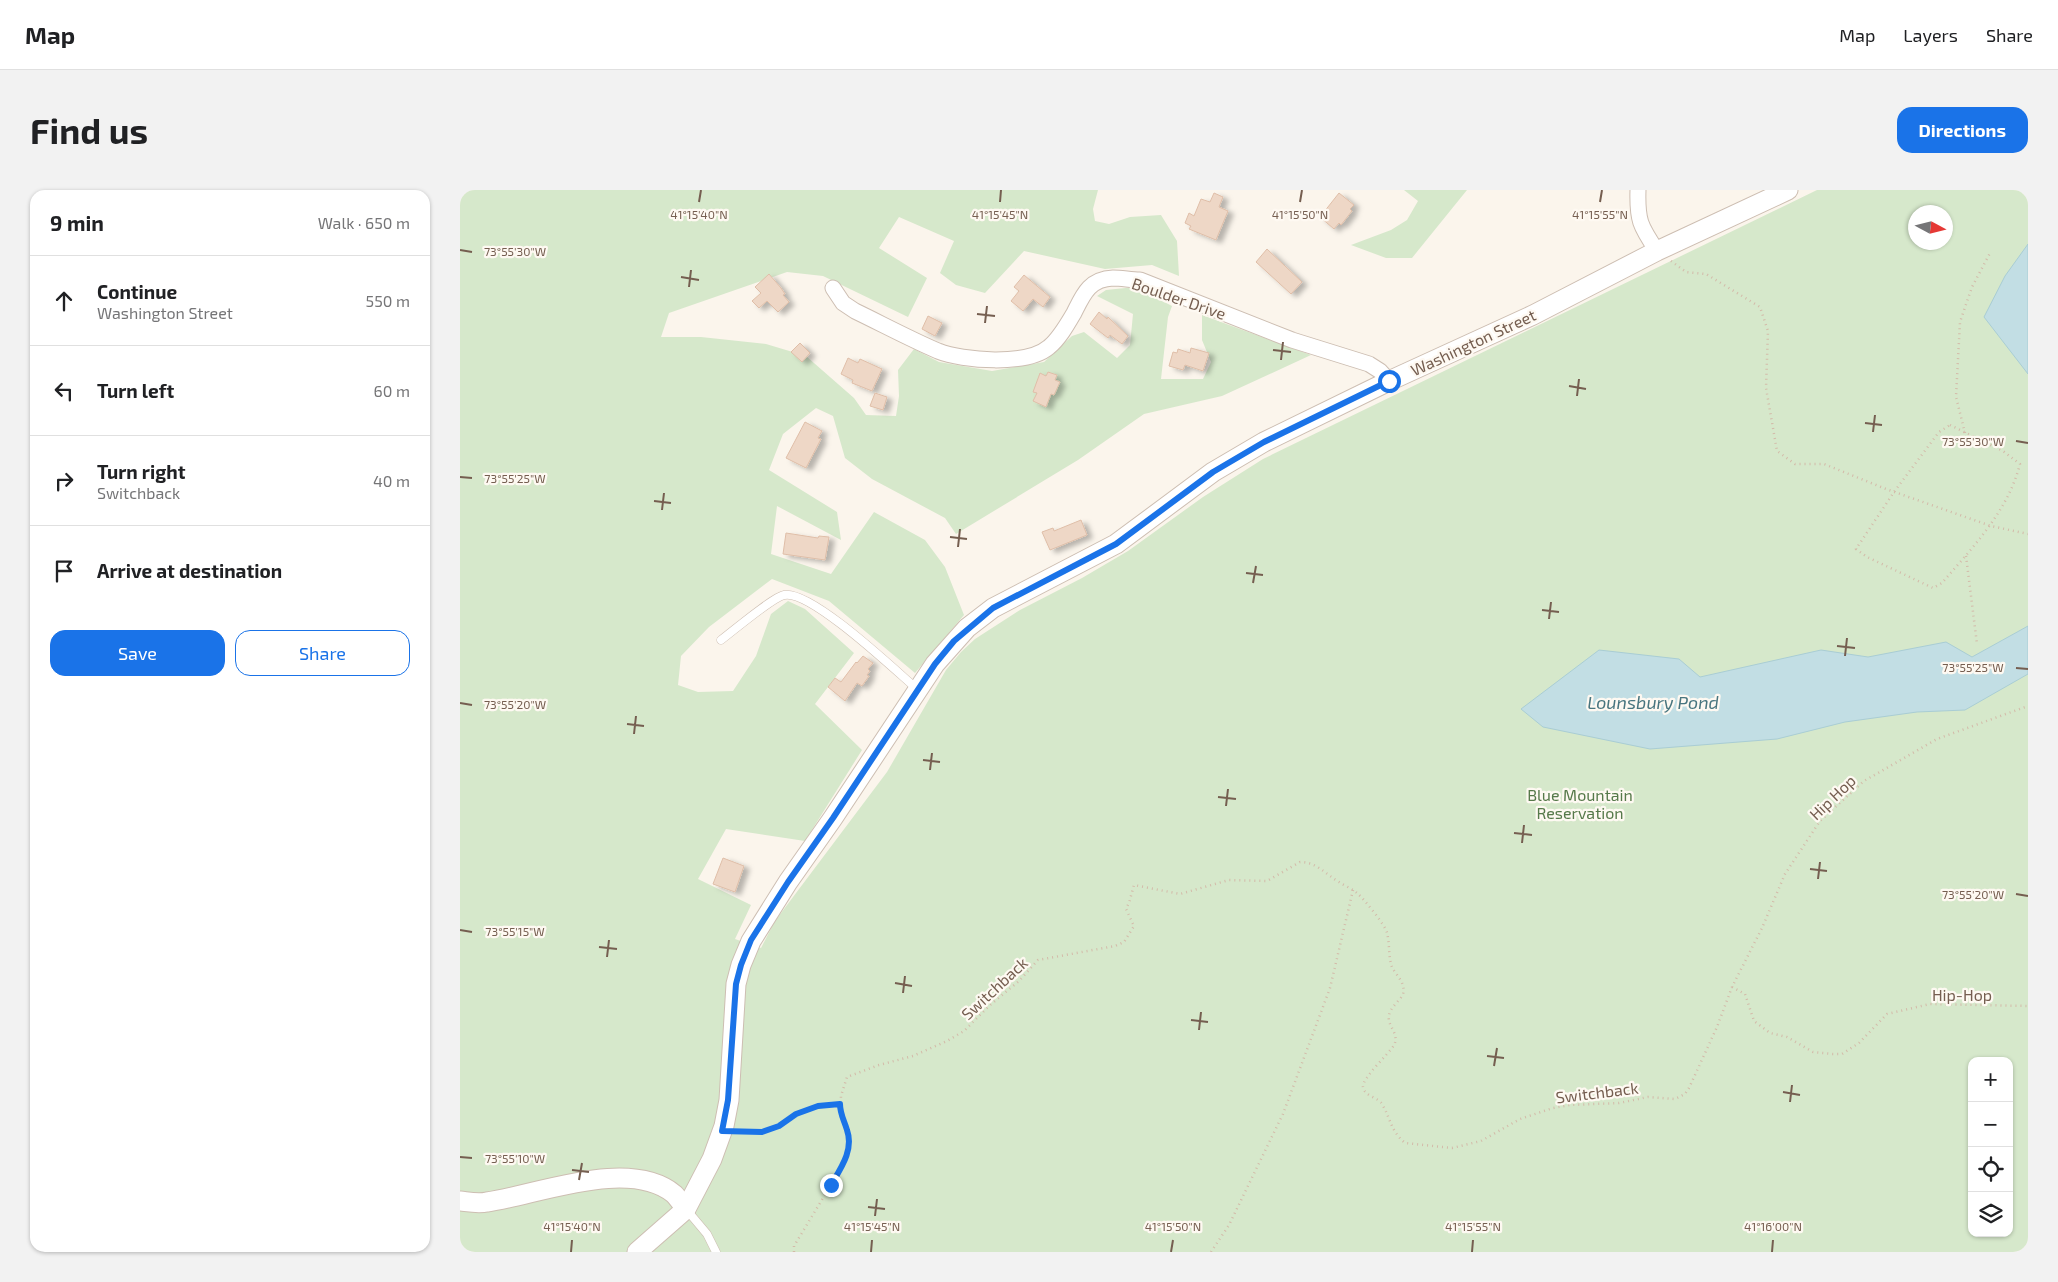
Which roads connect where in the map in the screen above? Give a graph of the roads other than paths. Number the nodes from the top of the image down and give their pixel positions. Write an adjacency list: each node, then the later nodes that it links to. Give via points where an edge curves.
1 (1638, 190): 3 (street, via 1637,212 1642,228)
2 (1788, 190): 3 (street, Washington Street)
3 (1657, 251): 5 (street, Washington Street, via 1533,315)
4 (833, 288): 5 (street, Boulder Drive, via 843,303 855,311 940,352 1000,360 1022,359 1049,347 1063,331 1090,285 1113,278 1140,280 1292,340 1369,364)
5 (1389, 381): 7 (street, Washington Street, via 1264,442 1213,472 1116,544 993,608 954,641)
6 (721, 640): 7 (lane, via 779,596 792,595 830,615)
7 (918, 690): 9 (street, Washington Street, via 751,940 736,984 728,1100 722,1131 712,1159)
8 (460, 1202): 9 (street, via 485,1203 565,1184 623,1177 664,1188 674,1194)
9 (686, 1209): 10 (street, Washington Street); 11 (lane, via 707,1234)
10 (637, 1252)
11 (716, 1252)

